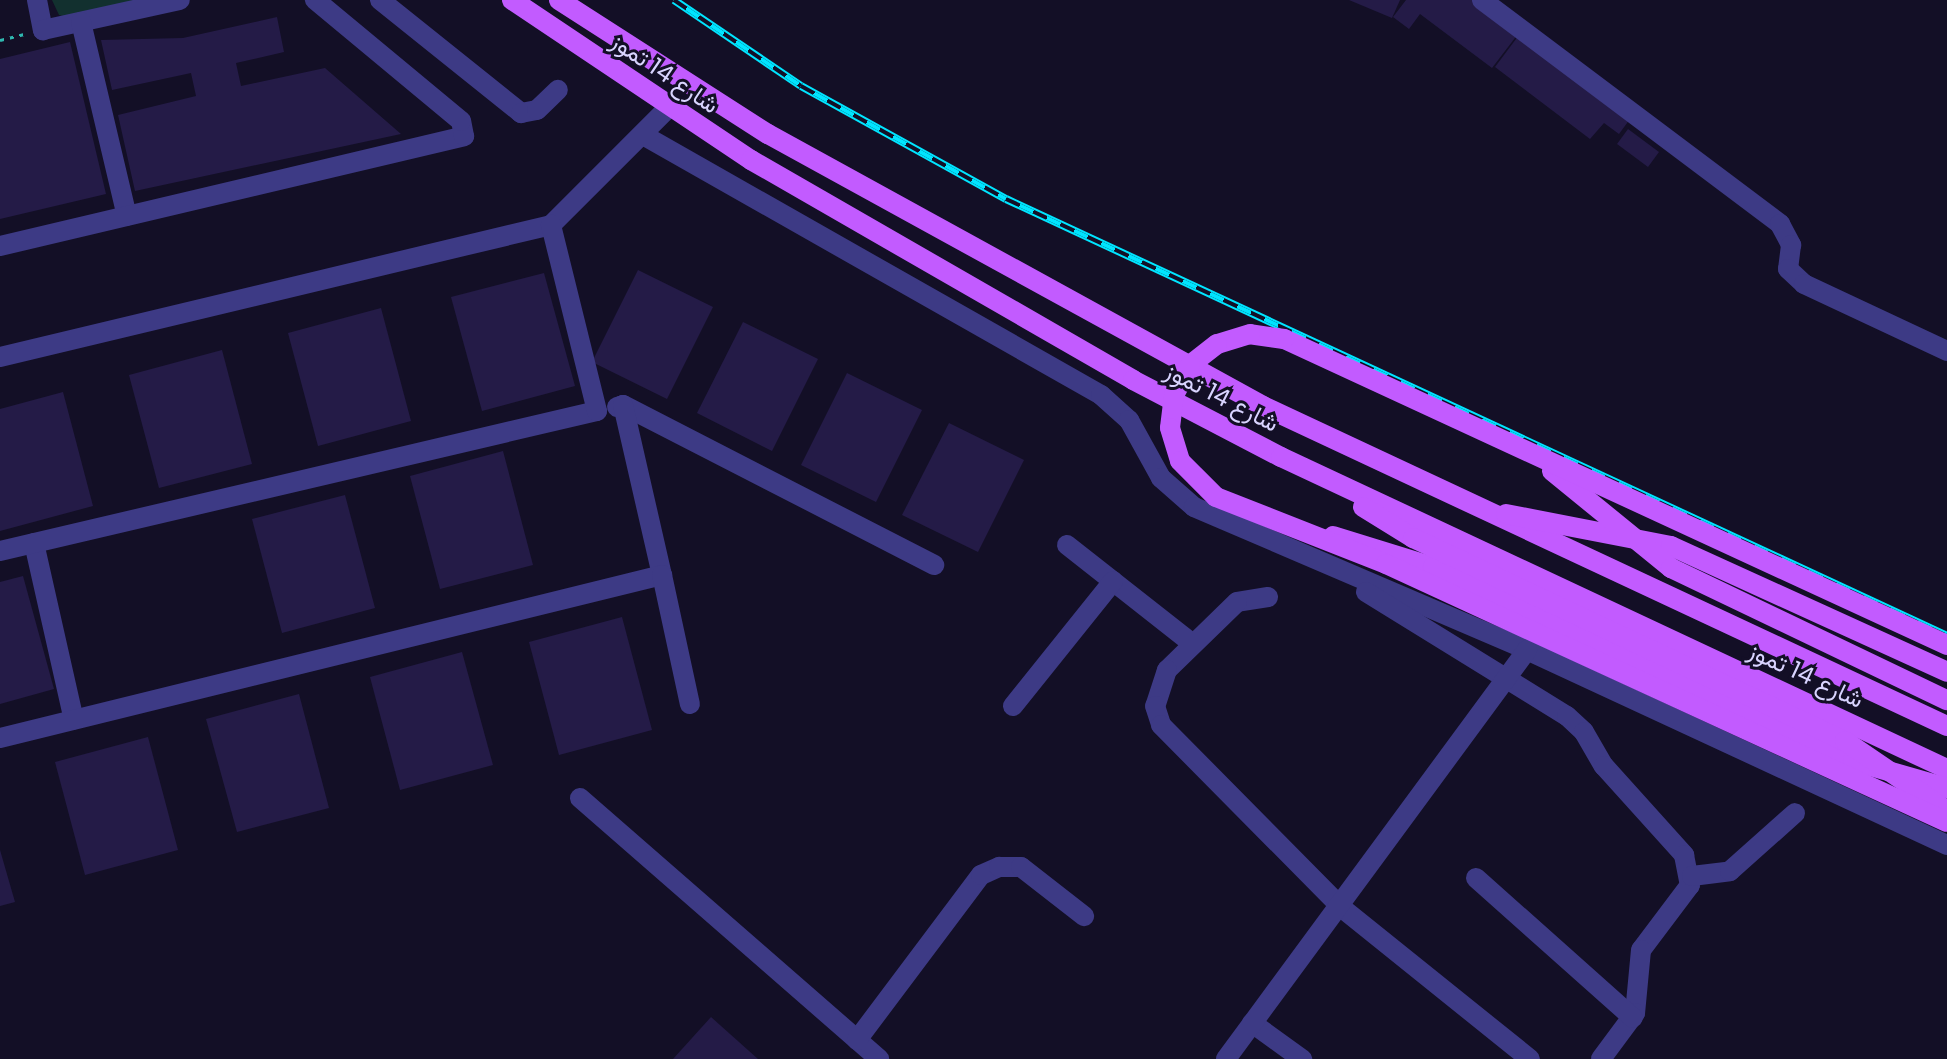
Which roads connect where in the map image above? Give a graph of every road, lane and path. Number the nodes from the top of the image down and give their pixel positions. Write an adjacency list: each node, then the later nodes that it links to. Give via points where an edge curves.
1 (37, 0): 9 (street)
2 (180, 0): 8 (street)
3 (315, 0): 14 (street, via 461,121 464,136)
4 (380, 0): 11 (street, via 521,113 537,110)
5 (512, 0): 12 (main road, شارع 14 تموز)
6 (559, 0): 23 (main road, شارع 14 تموز, via 768,134 1150,347)
7 (1482, 0): 17 (street, via 1780,224 1791,245 1788,269 1804,284)
8 (81, 22): 9 (street); 14 (street)
9 (43, 30): 10 (path)
10 (0, 40)
11 (558, 90)
12 (668, 108): 13 (street); 22 (main road, شارع 14 تموز, via 1133,380)
13 (643, 135): 15 (street); 35 (street, via 1101,395 1129,420 1161,478 1194,507)
14 (127, 216): 16 (street)
15 (551, 225): 18 (street); 20 (street)
16 (0, 246)
17 (1947, 351)
18 (0, 357)
19 (623, 405): 20 (street); 28 (street); 29 (street)
20 (597, 411): 25 (street)
21 (1497, 436): 24 (main road, bridge, via 1284,339 1233,338 1203,353 1181,379 1170,428 1180,461 1202,487); 34 (main road, bridge); 38 (main road, bridge, via 1538,460 1671,568)
22 (1281, 457): 44 (main road, شارع 14 تموز); 47 (main road, bridge, via 1413,538 1845,741)
23 (1451, 498): 36 (main road, via 1498,512 1633,536 1714,562); 42 (main road, شارع 14 تموز)
24 (1267, 519): 45 (main road, bridge, via 1401,554 1809,742 1875,769); 49 (main road, bridge, via 1376,559)
25 (34, 543): 27 (street); 41 (street)
26 (1067, 545): 30 (street)
27 (0, 551)
28 (934, 565)
29 (662, 575): 39 (street); 41 (street)
30 (1113, 581): 33 (street); 40 (street)
31 (1366, 592): 37 (street)
32 (1268, 597): 33 (street, via 1237,602)
33 (1193, 644): 53 (street, via 1162,680 1155,706 1161,725)
34 (1947, 645)
35 (1527, 650): 37 (street); 50 (street)
36 (1947, 672)
37 (1508, 677): 51 (street, via 1584,732 1604,766 1684,855); 53 (street)
38 (1947, 700)
39 (690, 704)
40 (1013, 706)
41 (74, 720): 43 (street)
42 (1947, 726)
43 (0, 738)
44 (1947, 769)
45 (1947, 788)
46 (580, 798): 57 (street)
47 (1947, 810)
48 (1795, 813): 51 (street, via 1730,871)
49 (1947, 822)
50 (1947, 845)
51 (1692, 876): 55 (street, via 1637,956)
52 (1476, 878): 55 (street)
53 (1342, 908): 56 (street); 61 (street)
54 (1084, 916): 57 (street, via 1021,867 999,867 981,875)
55 (1633, 1018): 62 (street)
56 (1252, 1023): 59 (street); 60 (street)
57 (857, 1040): 58 (street)
58 (879, 1059)
59 (1226, 1059)
60 (1302, 1059)
61 (1530, 1059)
62 (1601, 1059)

